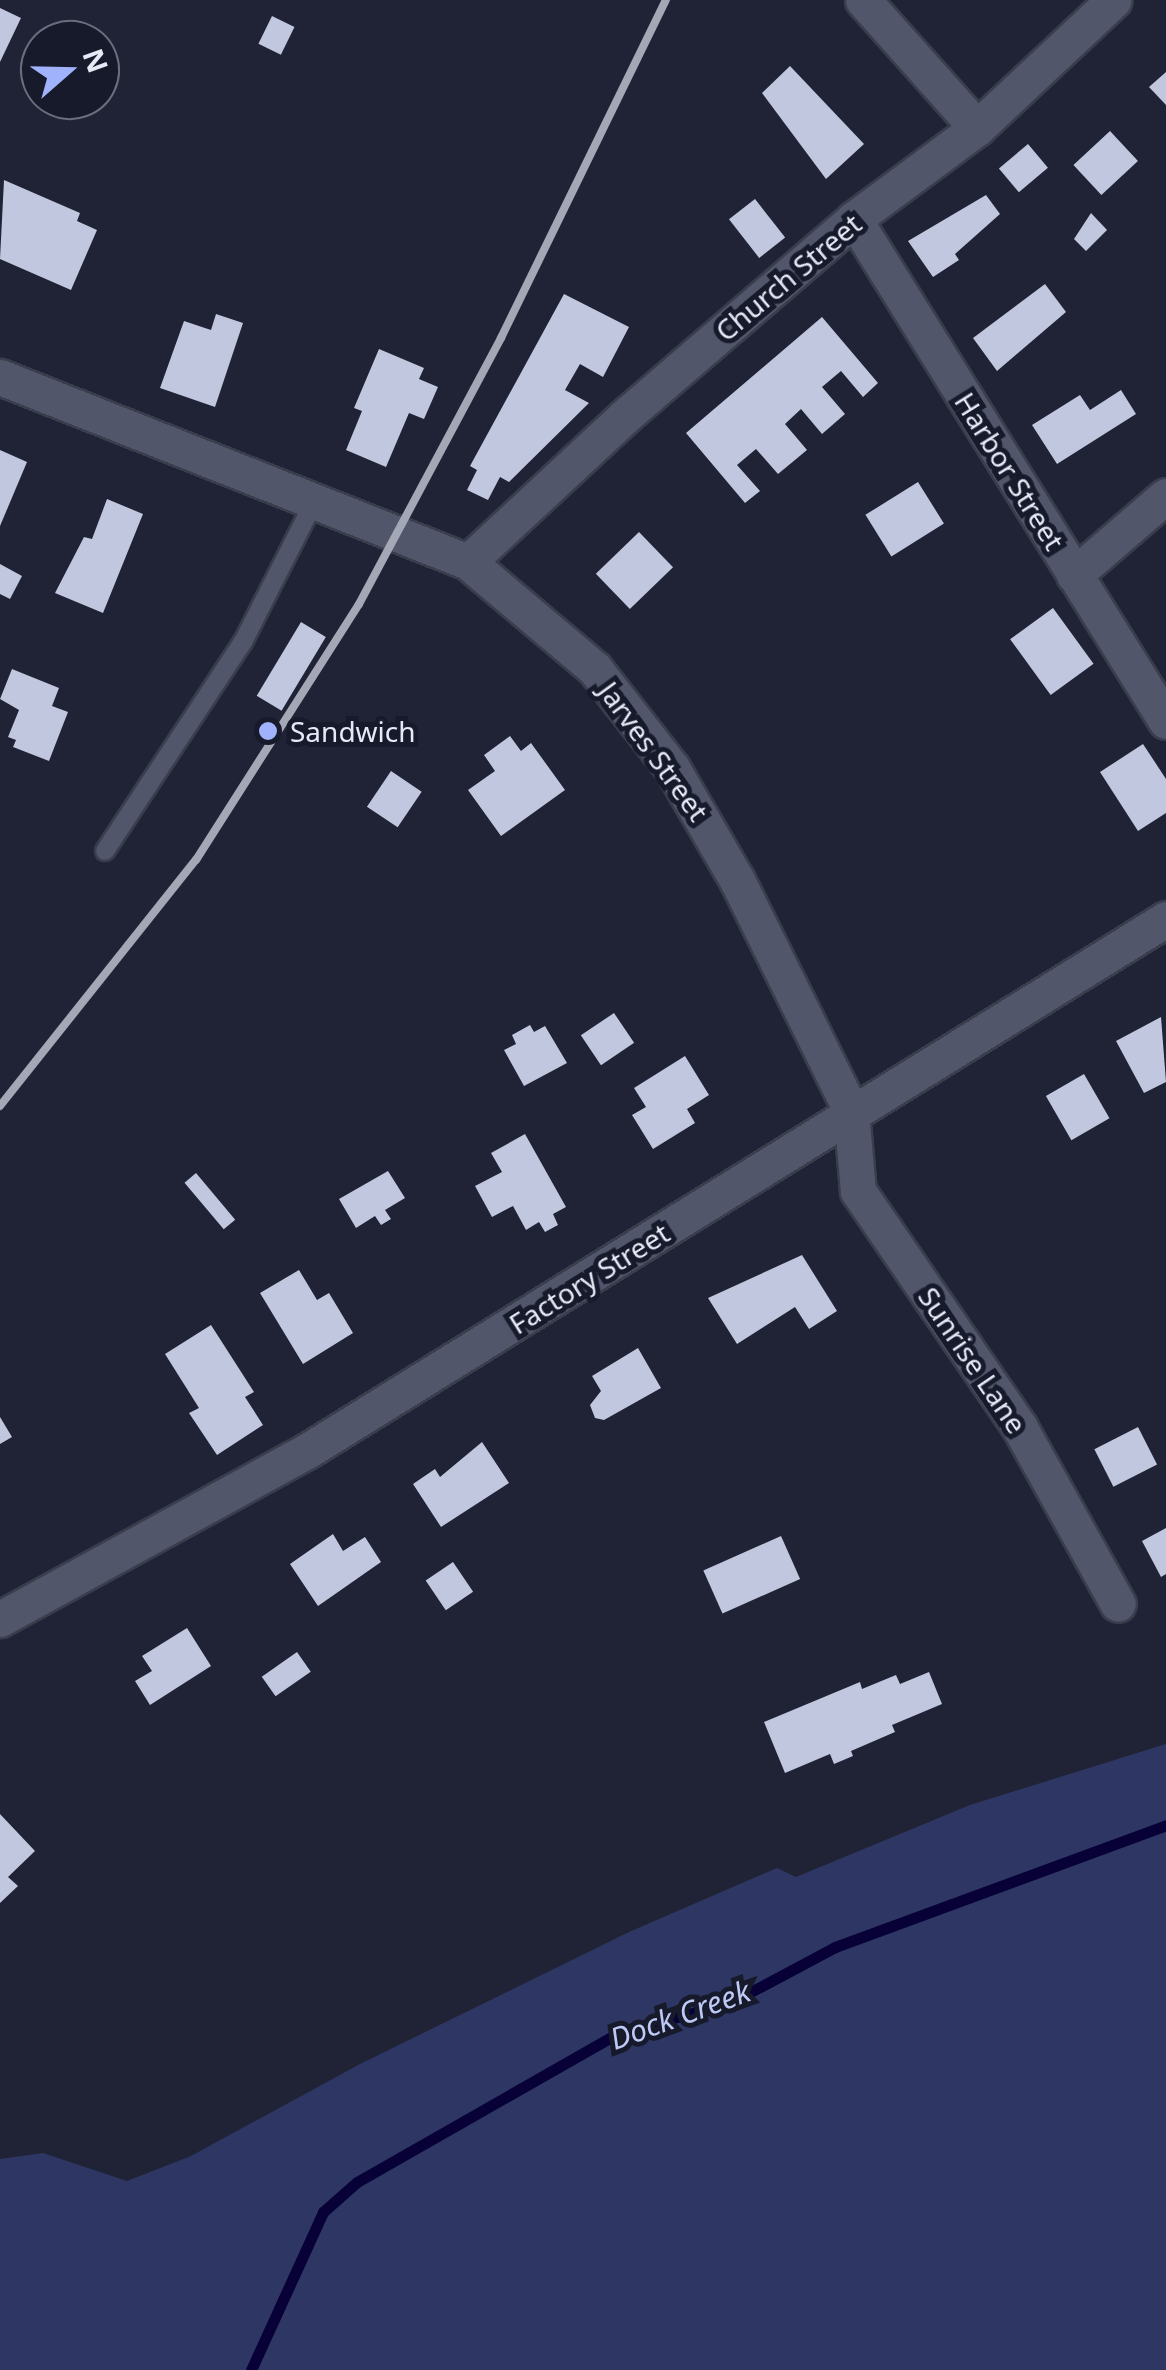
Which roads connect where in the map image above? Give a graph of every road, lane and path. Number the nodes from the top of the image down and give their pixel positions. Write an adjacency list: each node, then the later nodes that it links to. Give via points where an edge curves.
1 (863, 0): 3 (street)
2 (1114, 0): 3 (street, Church Street)
3 (977, 128): 4 (street, Church Street)
4 (854, 219): 8 (street, Church Street, via 624,416); 9 (street, Harbor Street)
5 (0, 377): 7 (street, Jarves Street)
6 (1166, 496): 9 (street)
7 (313, 504): 8 (street, Jarves Street); 11 (lane, via 243,642)
8 (468, 562): 13 (street, Jarves Street, via 595,669 672,768 737,880)
9 (1074, 575): 10 (street, Harbor Street)
10 (1166, 721)
11 (105, 851)
12 (1166, 919): 13 (street, Factory Street)
13 (851, 1111): 14 (street, Sunrise Lane, via 858,1191 1020,1428); 15 (street, Factory Street, via 307,1451)
14 (1118, 1604)
15 (0, 1618)

